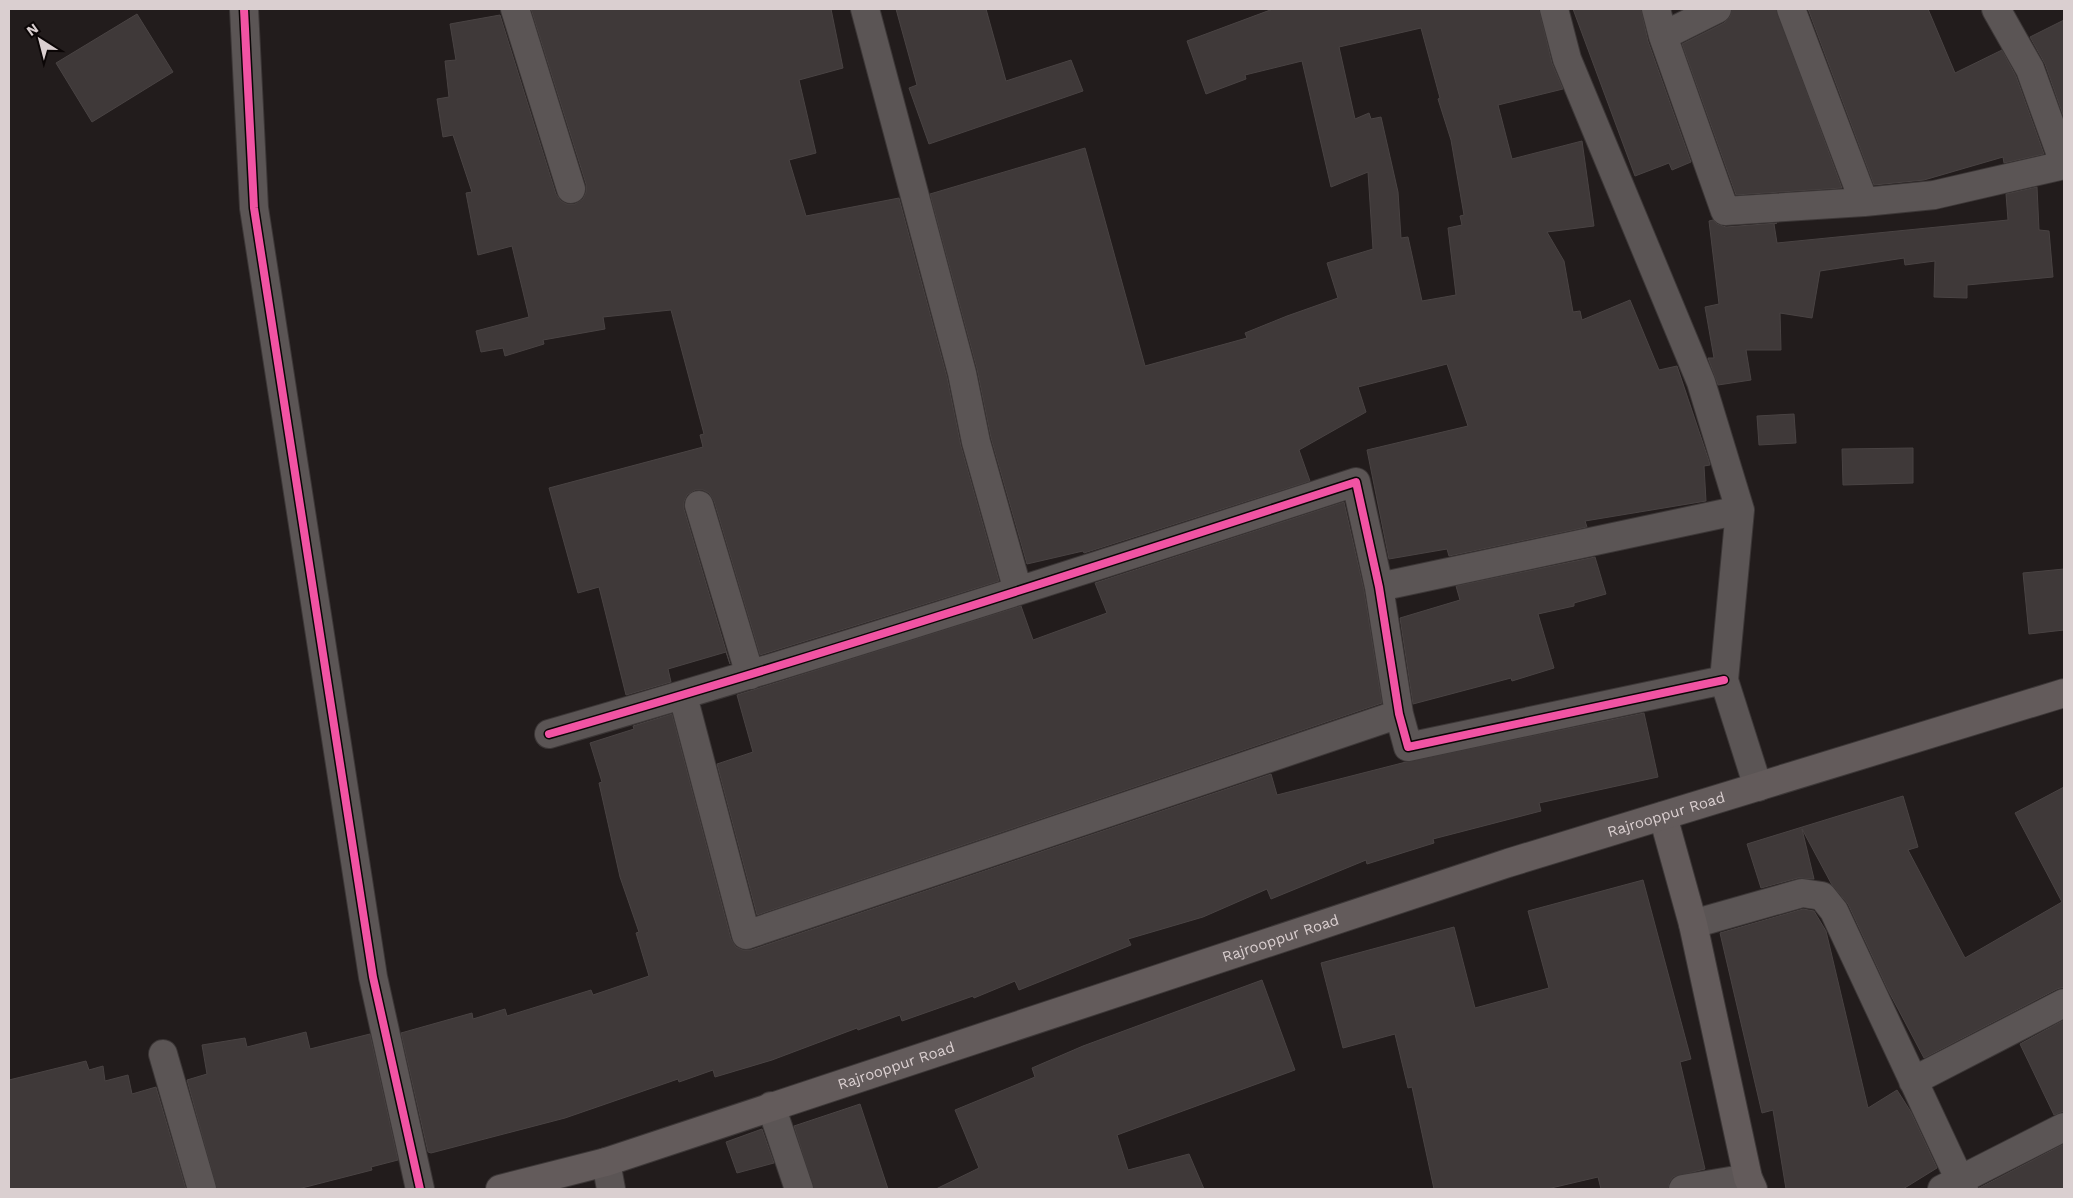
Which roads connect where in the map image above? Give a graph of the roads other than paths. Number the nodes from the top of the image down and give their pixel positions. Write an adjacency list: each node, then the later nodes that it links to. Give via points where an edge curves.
1 (244, 9): 35 (street, via 254,208 373,977)
2 (515, 9): 11 (street)
3 (865, 9): 16 (street, via 962,373 976,442)
4 (1554, 9): 14 (street, via 1567,59 1701,382)
5 (1656, 9): 9 (street)
6 (1718, 9): 9 (street)
7 (1791, 9): 12 (street)
8 (1996, 9): 10 (street, via 2030,69)
9 (1662, 36): 12 (street, via 1725,211)
10 (2064, 164): 12 (street, via 1934,195)
11 (571, 190)
12 (1864, 202)
13 (699, 505): 17 (street)
14 (1740, 510): 15 (street); 18 (street)
15 (1378, 587): 16 (street, via 1356,482); 21 (street)
16 (1018, 591): 17 (street)
17 (750, 675): 20 (street)
18 (1724, 680): 21 (street, via 1408,747); 23 (street)
19 (2064, 693): 23 (main road, Rajrooppur Road)
20 (683, 696): 21 (street, via 746,935); 22 (street)
21 (1398, 714)
22 (549, 734)
23 (1758, 787): 24 (main road, Rajrooppur Road)
24 (1663, 816): 25 (main road); 29 (main road, Rajrooppur Road, via 1508,863)
25 (1693, 924): 28 (street, via 1802,893 1822,896 1834,911); 32 (main road)
26 (2064, 1003): 28 (street)
27 (163, 1054): 34 (street)
28 (1913, 1081): 33 (street)
29 (771, 1106): 31 (main road, Rajrooppur Road); 38 (street)
30 (2064, 1127): 33 (street)
31 (606, 1162): 36 (main road, Rajrooppur Road); 37 (street)
32 (1750, 1183): 39 (street)
33 (1955, 1186)
34 (202, 1189)
35 (420, 1189)
36 (500, 1189)
37 (611, 1189)
38 (799, 1189)
39 (1682, 1189)

